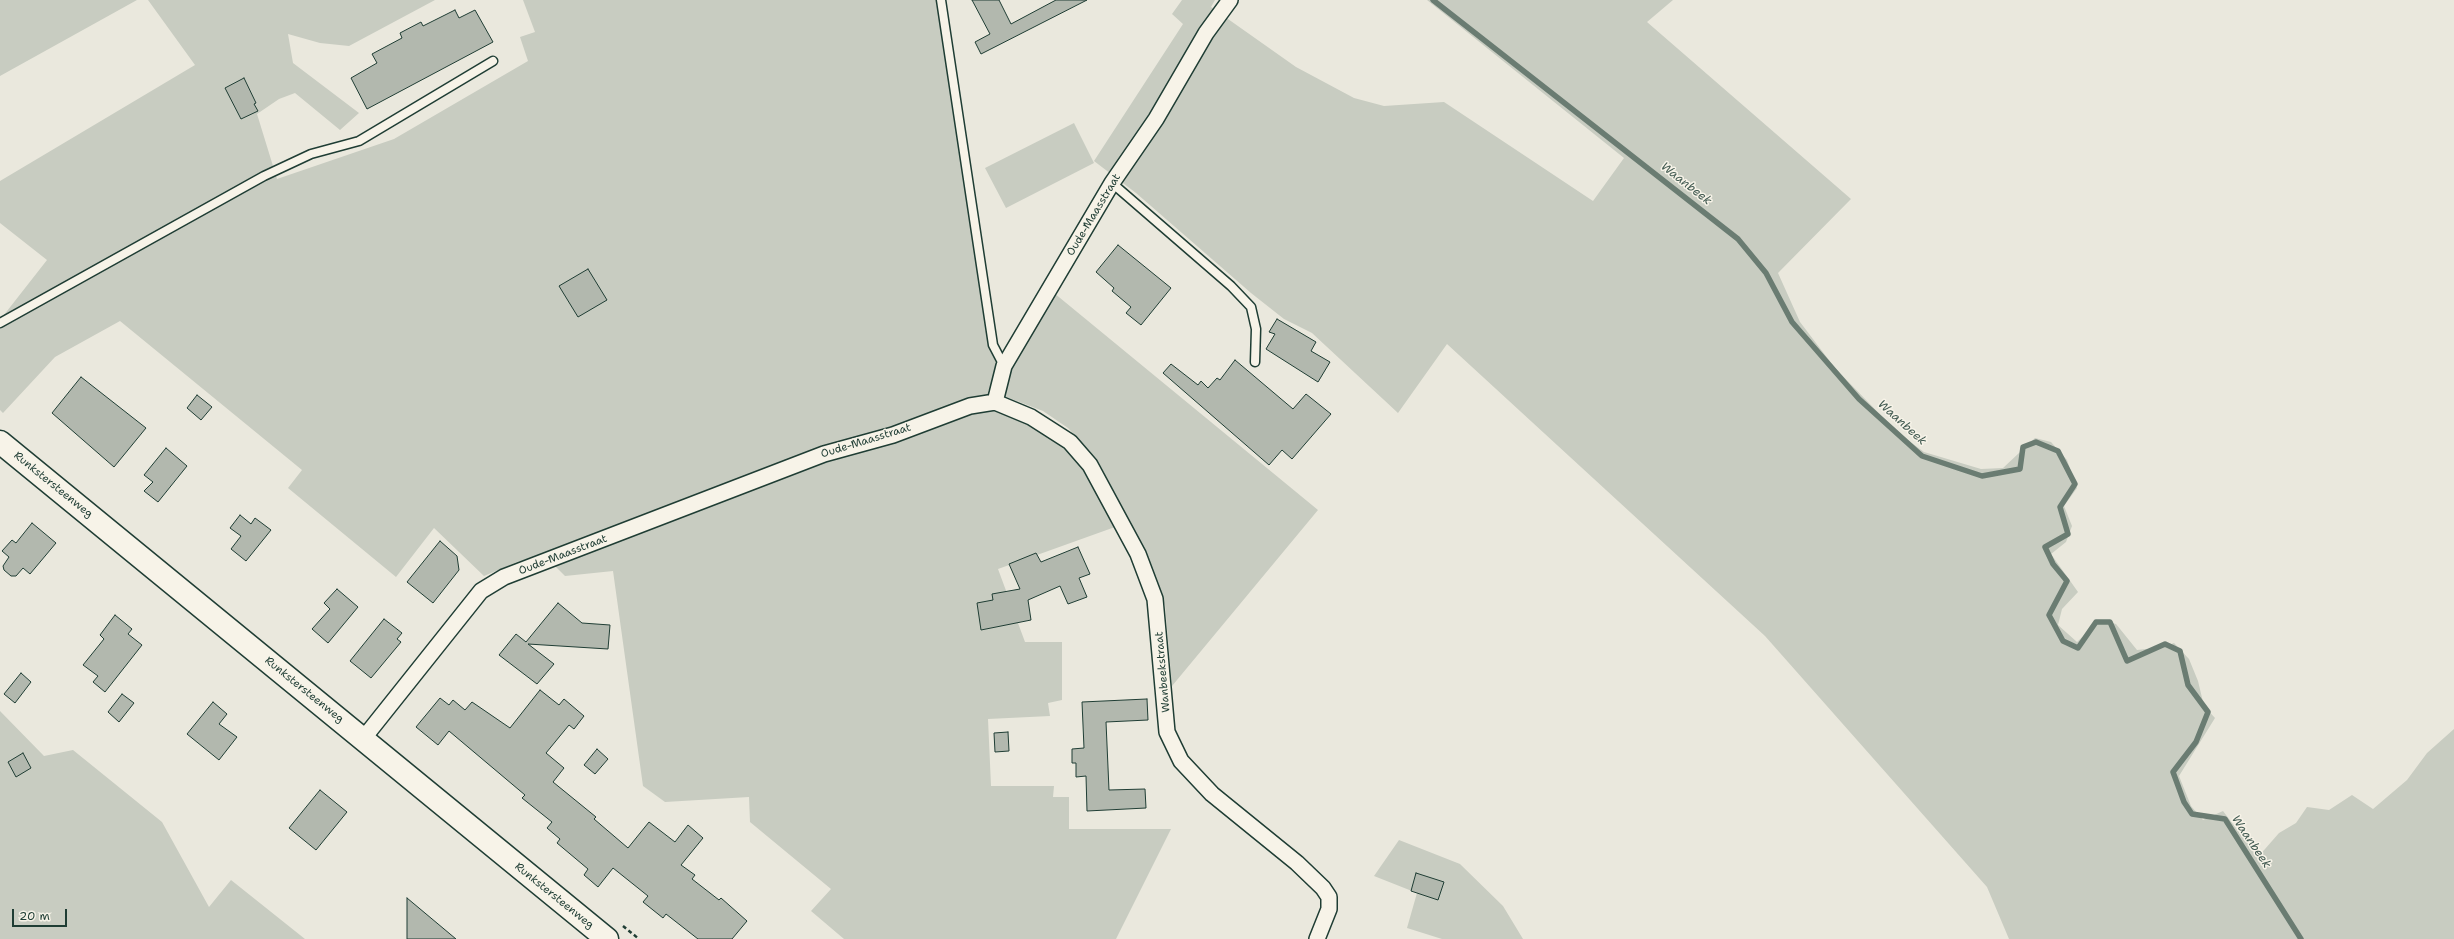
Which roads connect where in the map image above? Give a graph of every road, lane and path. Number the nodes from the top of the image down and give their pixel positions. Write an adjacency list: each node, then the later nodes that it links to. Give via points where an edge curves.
1 (940, 0): 7 (lane, via 993,345)
2 (1230, 0): 4 (street, Oude-Maasstraat, via 1206,34 1156,119)
3 (493, 61): 5 (lane, via 359,141 310,154 264,176)
4 (1112, 183): 6 (lane, via 1232,286 1251,307 1256,329); 7 (street, Oude-Maasstraat)
5 (0, 323)
6 (1255, 362)
7 (1004, 366): 8 (street, Oude-Maasstraat)
8 (996, 402): 10 (street, Oude-Maasstraat, via 970,406 893,434 824,454 504,577 481,592); 12 (street, Wanbeekstraat, via 1030,417 1070,442 1090,465 1138,554 1155,599 1167,732 1178,755 1212,794 1297,863 1323,888 1329,897 1329,909)
9 (0, 442): 10 (street, Runkstersteenweg)
10 (362, 739): 11 (street, Runkstersteenweg)
11 (607, 939)
12 (1317, 939)

